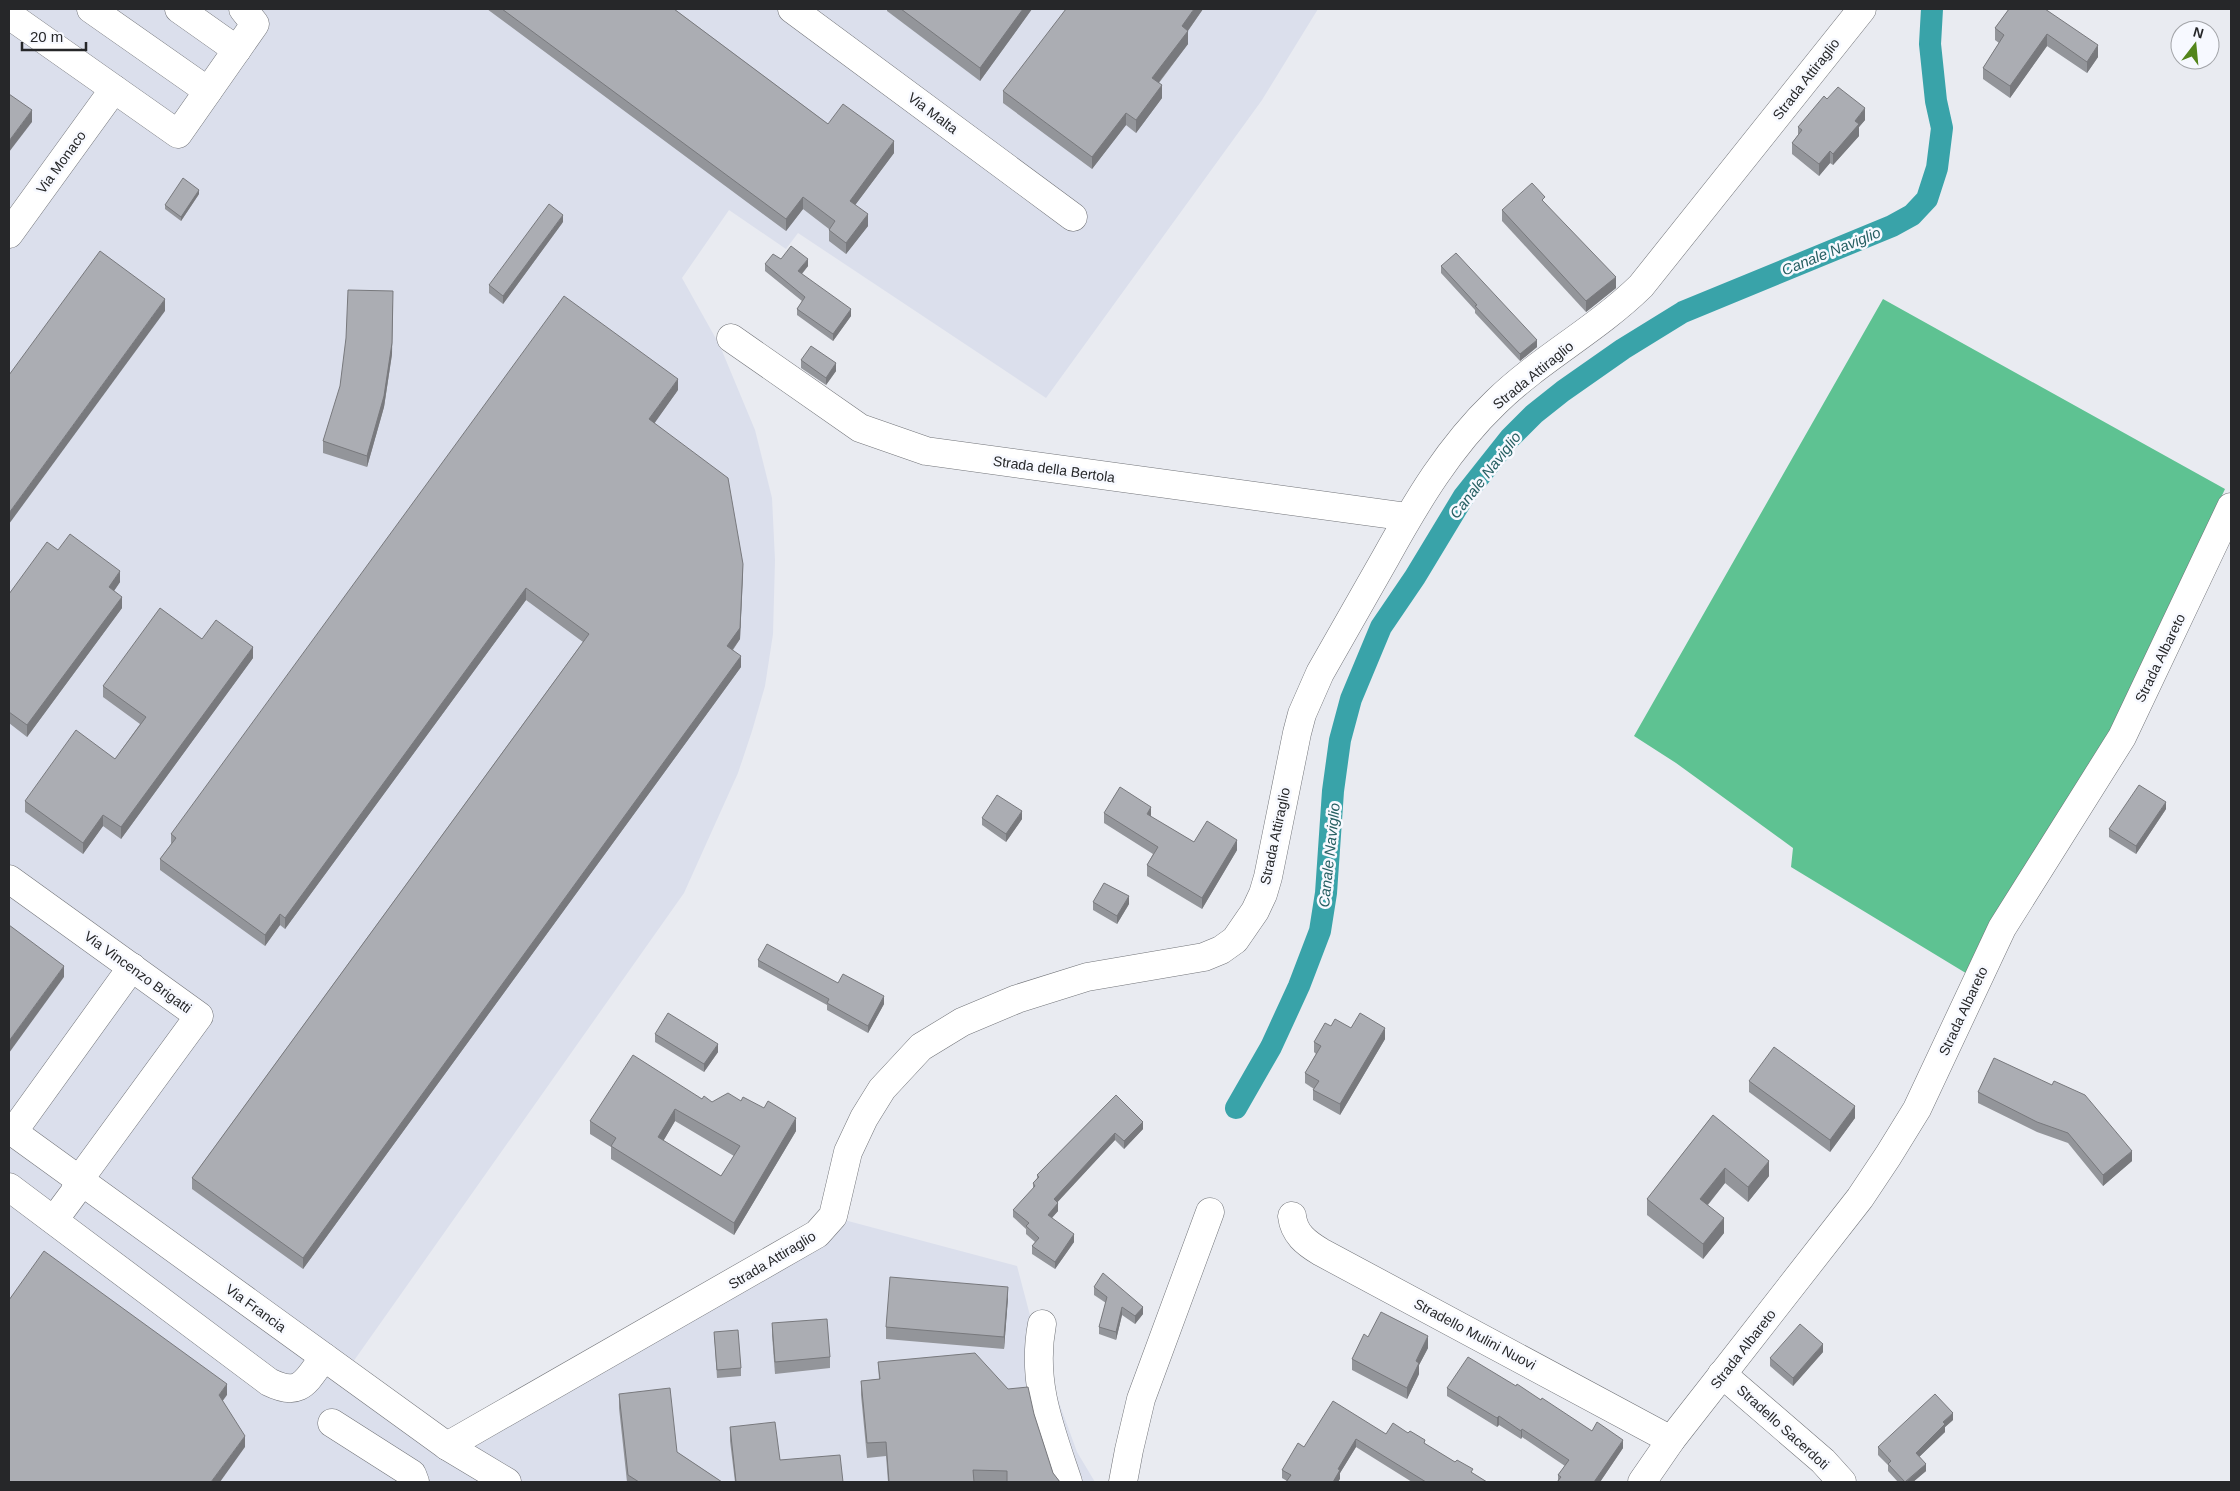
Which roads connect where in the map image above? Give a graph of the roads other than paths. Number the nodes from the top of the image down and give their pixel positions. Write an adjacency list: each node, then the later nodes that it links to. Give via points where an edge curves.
1 (91, 9): 9 (street)
2 (179, 9): 7 (street)
3 (244, 9): 7 (street, via 255,24)
4 (792, 9): 10 (street, Via Malta)
5 (1862, 9): 14 (street, Strada Attiraglio, via 1641,286 1602,321 1496,402 1441,465)
6 (9, 15): 8 (street)
7 (238, 50): 9 (street)
8 (114, 89): 9 (street, via 178,134); 11 (street, Via Monaco)
9 (208, 91)
10 (1073, 217)
11 (9, 234)
12 (731, 338): 14 (street, Strada della Bertola, via 860,428 926,451)
13 (2231, 507): 25 (street, Strada Albareto, via 2122,737 2002,928 1917,1108 1860,1198)
14 (1408, 517): 28 (street, Strada Attiraglio, via 1310,695 1297,733 1268,877 1255,911 1235,940 1204,957 1087,977 1017,999 962,1022 921,1047 882,1088 864,1118 848,1152 834,1216 817,1234)
15 (9, 879): 16 (street, Via Vincenzo Brigatti)
16 (132, 967): 17 (street); 18 (street, Via Vincenzo Brigatti, via 199,1016)
17 (11, 1131): 18 (street, Via Francia)
18 (79, 1180): 22 (street, via 74,1193); 24 (street, Via Francia)
19 (9, 1187): 22 (street)
20 (1210, 1212): 32 (street, via 1141,1399)
21 (1292, 1216): 27 (street, Stradello Mulini Nuovi, via 1302,1239 1321,1252)
22 (54, 1220): 24 (street, via 280,1388 304,1385)
23 (1042, 1324): 31 (street, via 1038,1345 1039,1385)
24 (324, 1357): 28 (street, Via Francia)
25 (1722, 1374): 27 (street, Strada Albareto); 34 (street, Stradello Sacerdoti, via 1823,1461)
26 (332, 1423): 29 (street, via 412,1474)
27 (1672, 1440): 33 (street, Strada Albareto)
28 (447, 1446): 30 (street, Via Francia)
29 (415, 1482)
30 (507, 1482)
31 (1068, 1482)
32 (1124, 1482)
33 (1642, 1482)
34 (1842, 1482)

